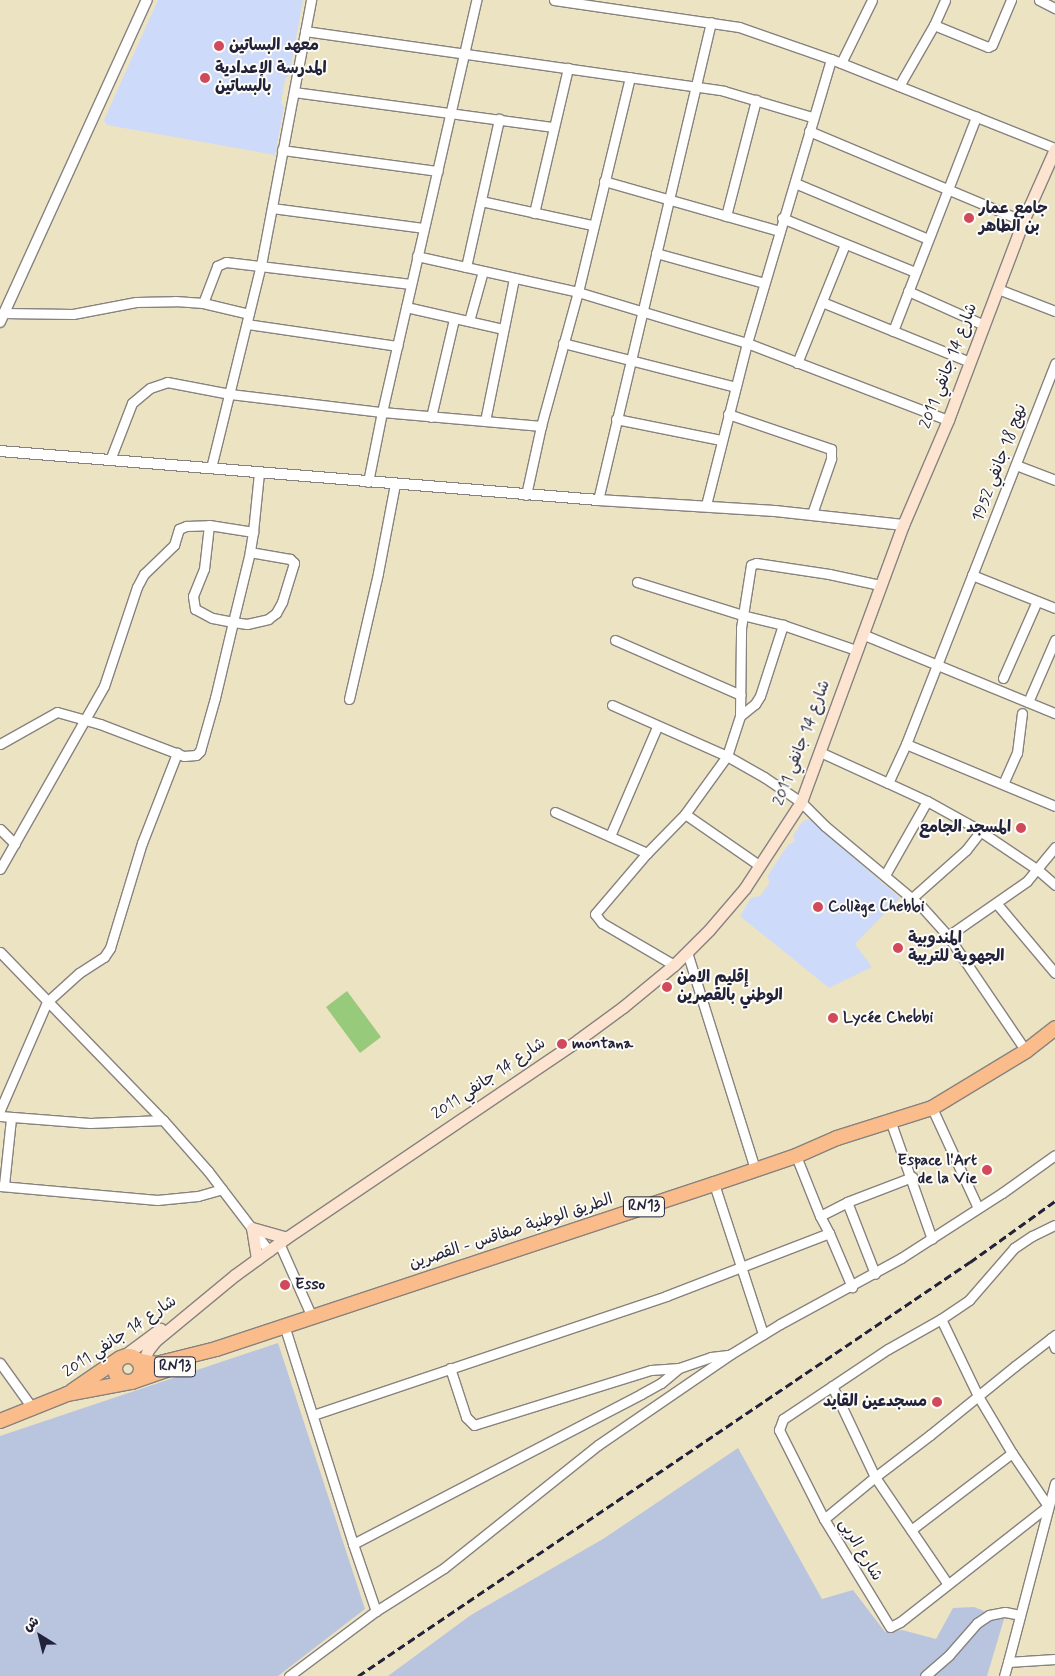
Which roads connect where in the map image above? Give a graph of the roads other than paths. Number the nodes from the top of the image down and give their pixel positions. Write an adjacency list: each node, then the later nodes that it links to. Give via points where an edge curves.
1 (147, 0): 63 (street)
2 (311, 0): 12 (street)
3 (476, 0): 13 (street)
4 (554, 0): 10 (street)
5 (872, 0): 15 (street)
6 (945, 0): 11 (street)
7 (1011, 0): 11 (street, via 992,45 988,47)
8 (1040, 0): 9 (street)
9 (1055, 8)
10 (711, 22): 14 (street, via 757,33); 19 (street)
11 (934, 25): 18 (street)
12 (305, 31): 13 (street); 20 (street)
13 (464, 55): 16 (street); 22 (street)
14 (831, 59): 15 (street); 23 (street)
15 (841, 63): 18 (street)
16 (568, 68): 17 (street); 26 (street)
17 (630, 77): 19 (street); 31 (street)
18 (899, 86): 24 (street)
19 (697, 87): 21 (street); 34 (street)
20 (294, 92): 22 (street); 29 (street)
21 (756, 100): 23 (street); 38 (street)
22 (452, 112): 25 (street); 30 (street)
23 (812, 117): 27 (street)
24 (976, 117): 28 (street); 33 (street)
25 (499, 118): 26 (street); 35 (street)
26 (554, 127): 37 (street)
27 (809, 131): 32 (street); 33 (street)
28 (1055, 149): 40 (main road, شارع 14 جانفي 2011)
29 (282, 150): 30 (street); 36 (street)
30 (438, 171): 42 (street)
31 (604, 181): 34 (street); 41 (street)
32 (795, 183): 39 (street); 44 (street)
33 (948, 189): 40 (street); 44 (street)
34 (670, 200): 38 (street); 46 (street)
35 (481, 201): 37 (street); 49 (street)
36 (272, 208): 42 (street); 48 (street)
37 (534, 213): 41 (street)
38 (726, 216): 43 (street)
39 (782, 218): 43 (street); 45 (street)
40 (1023, 220): 55 (main road, شارع 14 جانفي 2011)
41 (592, 225): 57 (street)
42 (423, 228): 47 (street)
43 (779, 231): 53 (street)
44 (928, 239): 51 (street)
45 (845, 244): 51 (street); 59 (street)
46 (656, 253): 53 (street); 61 (street)
47 (417, 256): 49 (street); 54 (street)
48 (261, 265): 54 (street); 58 (street, via 226,262 217,266); 64 (street)
49 (466, 266): 50 (street)
50 (484, 271): 52 (street); 66 (street)
51 (915, 272): 56 (street)
52 (514, 278): 57 (street); 68 (street)
53 (764, 283): 71 (street)
54 (411, 284): 60 (street)
55 (998, 289): 62 (street); 67 (main road, شارع 14 جانفي 2011)
56 (908, 291): 67 (street); 69 (street)
57 (578, 292): 61 (street); 70 (street)
58 (203, 302): 63 (street, via 136,302 73,314); 64 (street)
59 (822, 302): 69 (street); 75 (street)
60 (406, 307): 65 (street); 72 (street)
61 (641, 311): 71 (street); 73 (street)
62 (1055, 311)
63 (2, 317)
64 (248, 319): 72 (street); 78 (street)
65 (454, 319): 66 (street); 81 (street)
66 (469, 321): 68 (street)
67 (984, 325): 74 (main road, شارع 14 جانفي 2011)
68 (503, 330): 84 (street)
69 (892, 331): 74 (street)
70 (563, 343): 73 (street); 85 (street)
71 (747, 343): 75 (street); 77 (street)
72 (397, 346): 79 (street)
73 (629, 361): 77 (street); 82 (street)
74 (970, 362): 83 (main road, شارع 14 جانفي 2011)
75 (797, 363): 83 (street)
76 (1055, 363): 89 (street, نهج 18 جانفي 1952)
77 (735, 387): 80 (street)
78 (230, 394): 79 (street); 88 (street, via 167,382 150,388 132,403); 90 (street)
79 (382, 412): 81 (street); 93 (street)
80 (728, 414): 86 (street); 98 (street, via 831,449 831,459)
81 (431, 417): 84 (street)
82 (616, 420): 86 (street); 96 (street)
83 (948, 420): 99 (main road, شارع 14 جانفي 2011)
84 (484, 421): 85 (street)
85 (541, 426): 95 (street)
86 (721, 440): 97 (street)
87 (0, 451): 88 (street)
88 (110, 460): 90 (street)
89 (1016, 465): 92 (street); 103 (street, نهج 18 جانفي 1952)
90 (211, 468): 91 (street)
91 (259, 473): 93 (street); 101 (street)
92 (1055, 480)
93 (368, 482): 94 (street)
94 (395, 484): 95 (street); 118 (street)
95 (526, 494): 96 (street)
96 (598, 500): 97 (street)
97 (706, 506): 98 (street)
98 (812, 514): 99 (street)
99 (903, 525): 105 (main road, شارع 14 جانفي 2011)
100 (209, 526): 101 (street); 109 (street, via 204,569 192,596 193,604 195,609 212,618); 124 (street, via 179,529 174,545 144,574 104,686)
101 (253, 532): 102 (street)
102 (250, 552): 109 (street); 109 (street, via 290,558 294,563 276,613 268,619 247,624)
103 (972, 575): 106 (street); 115 (street, نهج 18 جانفي 1952)
104 (637, 582): 108 (street)
105 (880, 585): 108 (street, via 829,574 753,564); 111 (main road, شارع 14 جانفي 2011)
106 (1037, 601): 107 (street); 116 (street)
107 (1055, 608)
108 (742, 615): 110 (street); 117 (street)
109 (233, 622): 129 (street, via 200,751 192,756)
110 (783, 625): 114 (street); 123 (street, via 760,696)
111 (862, 634): 114 (main road, شارع 14 جانفي 2011); 115 (street)
112 (615, 640): 117 (street)
113 (1055, 640): 119 (street)
114 (856, 650): 128 (main road, شارع 14 جانفي 2011)
115 (936, 666): 119 (street); 127 (street, نهج 18 جانفي 1952)
116 (1003, 678)
117 (742, 695): 123 (street)
118 (349, 699)
119 (1028, 702): 122 (street)
120 (612, 705): 125 (street)
121 (1022, 713): 132 (street, via 1017,753)
122 (1055, 713)
123 (740, 716): 130 (street)
124 (84, 720): 126 (street, via 55,712); 129 (street); 141 (street)
125 (657, 727): 130 (street); 140 (street)
126 (0, 744)
127 (906, 744): 131 (street, نهج 18 جانفي 1952); 132 (street)
128 (820, 752): 131 (street); 134 (main road, شارع 14 جانفي 2011)
129 (177, 753): 156 (street, via 139,852 110,948)
130 (726, 756): 134 (street, via 764,776); 137 (street)
131 (888, 783): 133 (street)
132 (1003, 784): 135 (street)
133 (926, 800): 139 (street); 147 (street)
134 (801, 802): 144 (main road, شارع 14 جانفي 2011); 147 (street)
135 (1055, 806)
136 (555, 812): 140 (street)
137 (685, 814): 143 (street); 144 (street)
138 (0, 829): 141 (street)
139 (982, 831): 146 (street); 149 (street, via 966,850)
140 (610, 836): 143 (street)
141 (15, 844): 145 (street)
142 (1055, 847): 146 (street)
143 (647, 853): 154 (street, via 595,914 602,923)
144 (760, 866): 152 (main road, شارع 14 جانفي 2011, via 734,901)
145 (0, 869)
146 (1038, 870): 148 (street); 150 (street)
147 (885, 875): 149 (street)
148 (1055, 886)
149 (912, 898): 151 (street)
150 (997, 904): 151 (street); 155 (street)
151 (948, 936): 158 (street)
152 (687, 952): 154 (main road, شارع 14 جانفي 2011); 167 (street)
153 (1, 957): 156 (street)
154 (674, 965): 179 (main road, شارع 14 جانفي 2011, via 578,1040)
155 (1055, 973)
156 (47, 1002): 160 (street); 163 (street)
157 (1055, 1028): 158 (main road, الطريق الوطنية صفاقس - القصرين / RN13)
158 (1026, 1052): 159 (main road, الطريق الوطنية صفاقس - القصرين / RN13)
159 (932, 1108): 164 (main road, الطريق الوطنية صفاقس - القصرين / RN13); 173 (street)
160 (0, 1110)
161 (0, 1116): 162 (street)
162 (11, 1118): 163 (street, via 90,1123); 170 (street)
163 (164, 1120): 171 (street)
164 (890, 1120): 166 (main road, الطريق الوطنية صفاقس - القصرين / RN13); 168 (street)
165 (1055, 1155): 173 (street)
166 (796, 1156): 167 (main road, الطريق الوطنية صفاقس - القصرين / RN13); 174 (street)
167 (755, 1169): 169 (main road, الطريق الوطنية صفاقس - القصرين / RN13)
168 (912, 1177): 172 (street); 178 (street)
169 (714, 1184): 182 (street); 186 (main road, الطريق الوطنية صفاقس - القصرين / RN13)
170 (2, 1186): 171 (street, via 157,1200 198,1196)
171 (222, 1189): 176 (street)
172 (847, 1202): 174 (street); 183 (street)
173 (978, 1208): 178 (street)
174 (820, 1216): 177 (street)
175 (1055, 1224): 187 (street, via 1014,1248 969,1300)
176 (252, 1228): 179 (main road); 180 (street); 181 (main road)
177 (829, 1232): 182 (street); 184 (street)
178 (932, 1239): 183 (street)
179 (282, 1240): 180 (main road, شارع 14 جانفي 2011); 186 (street)
180 (269, 1251): 181 (main road, شارع 14 جانفي 2011)
181 (257, 1259): 185 (main road, شارع 14 جانفي 2011)
182 (740, 1267): 189 (street); 197 (street, via 657,1300)
183 (875, 1274): 184 (street)
184 (852, 1287): 189 (street)
185 (191, 1310): 194 (main road, شارع 14 جانفي 2011); 196 (main road, شارع 14 جانفي 2011, via 155,1341)
186 (312, 1317): 188 (main road, الطريق الوطنية صفاقس - القصرين / RN13)
187 (941, 1320): 200 (street, via 903,1340); 202 (street)
188 (284, 1326): 192 (main road, الطريق الوطنية صفاقس - القصرين / RN13); 204 (street)
189 (763, 1334): 193 (street)
190 (1053, 1337): 191 (street); 202 (street, شارع الربى)
191 (1055, 1348)
192 (216, 1349): 196 (main road, الطريق الوطنية صفاقس - القصرين, via 167,1362); 199 (main road, الطريق الوطنية صفاقس - القصرين / RN13, via 200,1358)
193 (731, 1354): 198 (street); 214 (street, via 598,1445 444,1568)
194 (121, 1358): 196 (main road, via 129,1356); 199 (main road, via 114,1369 116,1377 123,1382); 201 (main road, شارع 14 جانفي 2011)
195 (0, 1363): 203 (street)
196 (141, 1363): 199 (main road, via 139,1377)
197 (450, 1368): 198 (street, via 466,1417 474,1425 651,1370); 204 (street)
198 (679, 1368): 212 (street, via 661,1383)
199 (132, 1382): 201 (main road, الطريق الوطنية صفاقس - القصرين / RN13)
200 (832, 1386): 207 (street); 210 (street, via 779,1425)
201 (68, 1394): 203 (main road, الطريق الوطنية صفاقس - القصرين / RN13)
202 (978, 1396): 206 (street); 207 (street, شارع الربى)
203 (32, 1410): 205 (main road, الطريق الوطنية صفاقس - القصرين / RN13)
204 (313, 1415): 212 (street)
205 (0, 1421)
206 (1012, 1453): 209 (street); 211 (street)
207 (875, 1477): 210 (street, شارع الربى); 211 (street)
208 (1055, 1483): 209 (street)
209 (1048, 1506): 213 (street, شارع الربى); 215 (street)
210 (824, 1519): 213 (street, شارع الربى, via 890,1627)
211 (911, 1530): 213 (street)
212 (353, 1544): 214 (street)
213 (947, 1583)
214 (376, 1611): 218 (street)
215 (1020, 1616): 217 (street); 219 (street, via 1005,1612 989,1615)
216 (1055, 1659): 217 (street)
217 (1008, 1662): 220 (street)
218 (289, 1676)
219 (925, 1676)
220 (1004, 1676)

